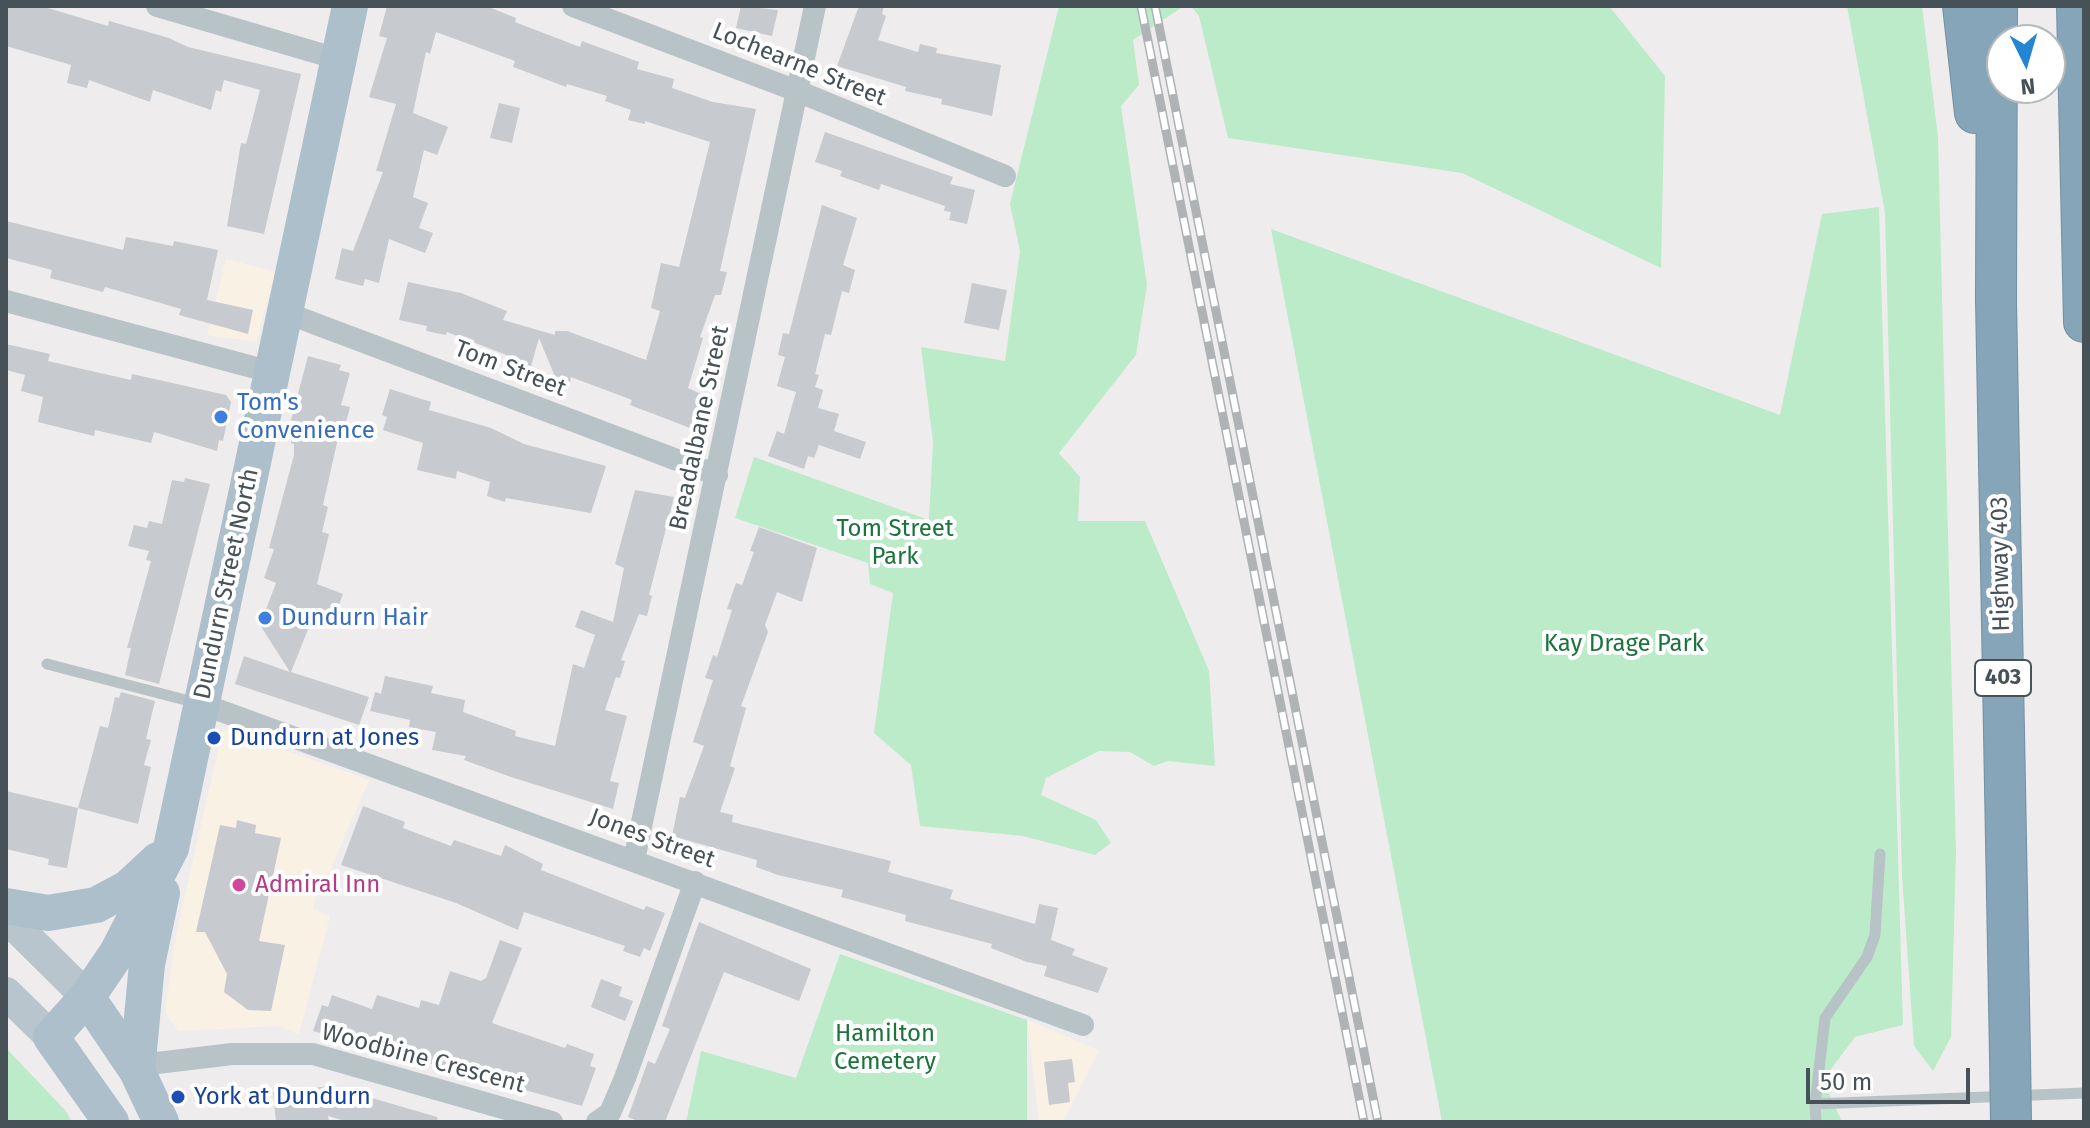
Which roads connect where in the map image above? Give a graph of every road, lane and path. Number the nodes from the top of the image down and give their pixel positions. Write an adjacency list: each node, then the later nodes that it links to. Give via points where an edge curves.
1 (157, 6): 10 (street)
2 (350, 6): 10 (main road, Dundurn Street North)
3 (573, 6): 11 (street, Lochearne Street)
4 (815, 6): 11 (street, Breadalbane Street)
5 (1963, 6): 13 (highway)
6 (1997, 6): 13 (highway, Highway 403 / 403)
7 (2077, 6): 9 (highway)
8 (2083, 6): 9 (highway)
9 (2079, 47): 16 (highway)
10 (338, 59): 15 (main road, Dundurn Street North)
11 (797, 91): 12 (street, Lochearne Street); 18 (street, Breadalbane Street)
12 (1005, 176)
13 (1996, 300): 39 (highway, Highway 403 / 403, bridge)
14 (6, 301): 17 (street)
15 (284, 312): 17 (main road, Dundurn Street North); 18 (street, Tom Street)
16 (2084, 322)
17 (271, 372): 20 (main road, Dundurn Street North)
18 (717, 475): 23 (street, Breadalbane Street)
19 (47, 664): 20 (lane)
20 (202, 704): 21 (main road, Dundurn Street North); 23 (street, Jones Street)
21 (171, 848): 25 (main road, via 128,888 96,905 48,913); 28 (main road, Dundurn Street North, via 117,953); 31 (main road, via 147,964)
22 (1880, 854): 33 (lane, via 1875,935 1867,957 1825,1018)
23 (634, 860): 24 (street, Jones Street)
24 (695, 882): 29 (street, Jones Street); 37 (street, via 625,1078 610,1113)
25 (6, 906)
26 (6, 917): 28 (main road)
27 (6, 993): 30 (main road)
28 (87, 997): 30 (main road, Dundurn Street North); 31 (main road)
29 (1083, 1025)
30 (51, 1037): 34 (main road)
31 (137, 1071): 35 (main road); 36 (street, Woodbine Crescent, via 157,1063 232,1054 313,1054)
32 (2084, 1093): 33 (lane)
33 (1815, 1104): 38 (lane)
34 (111, 1122)
35 (161, 1122)
36 (552, 1122)
37 (597, 1122)
38 (1816, 1122)
39 (2011, 1122)

